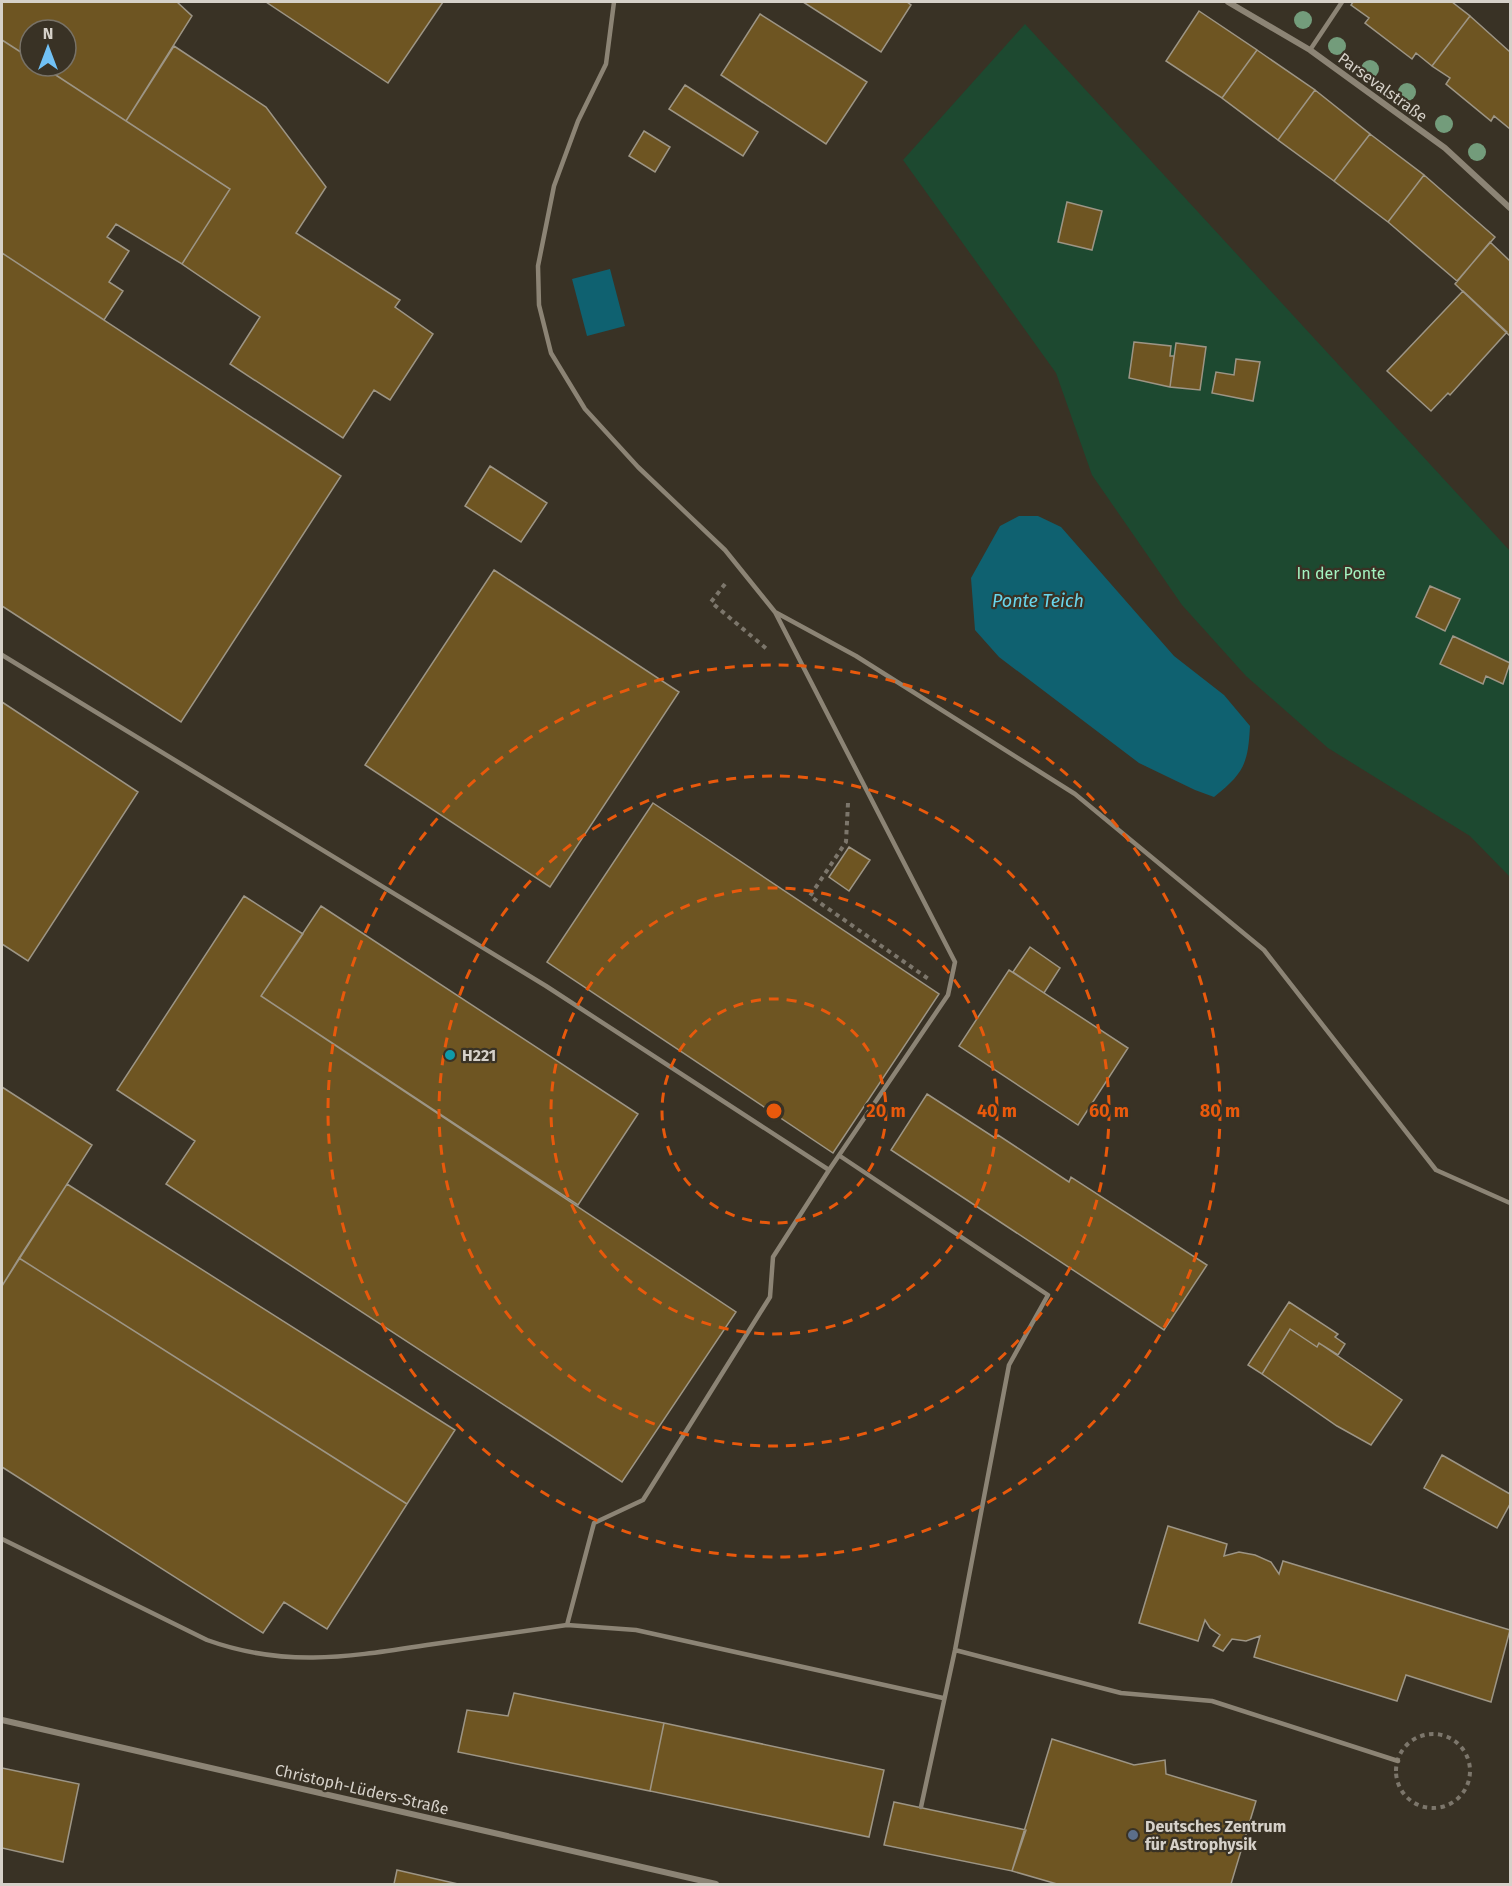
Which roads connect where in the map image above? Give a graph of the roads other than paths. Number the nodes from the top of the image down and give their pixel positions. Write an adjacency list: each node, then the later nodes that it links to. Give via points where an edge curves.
1 (614, 2): 6 (lane, via 606,64 578,121 554,186 538,266 539,305 551,352 585,409 638,467 725,550)
2 (1228, 2): 4 (street, Parsevalstraße)
3 (1342, 2): 4 (lane)
4 (1310, 51): 5 (street, Parsevalstraße, via 1444,148)
5 (1510, 208)
6 (775, 612): 8 (lane, via 956,962 948,995); 10 (lane, via 856,656 1075,794 1264,950 1436,1170)
7 (2, 656): 9 (lane, via 546,986)
8 (840, 1156): 9 (lane); 13 (lane, via 1048,1295 1008,1365)
9 (830, 1170): 12 (lane, via 773,1257 770,1297 643,1500 594,1523)
10 (1510, 1203)
11 (2, 1539): 12 (lane, via 207,1640 264,1656 337,1659)
12 (567, 1625): 14 (lane, via 636,1630)
13 (955, 1650): 14 (lane); 16 (lane, via 1121,1694 1212,1701)
14 (943, 1698): 17 (lane)
15 (2, 1720): 18 (street, Christoph-Lüders-Straße)
16 (1398, 1761)
17 (921, 1807)
18 (716, 1884)

